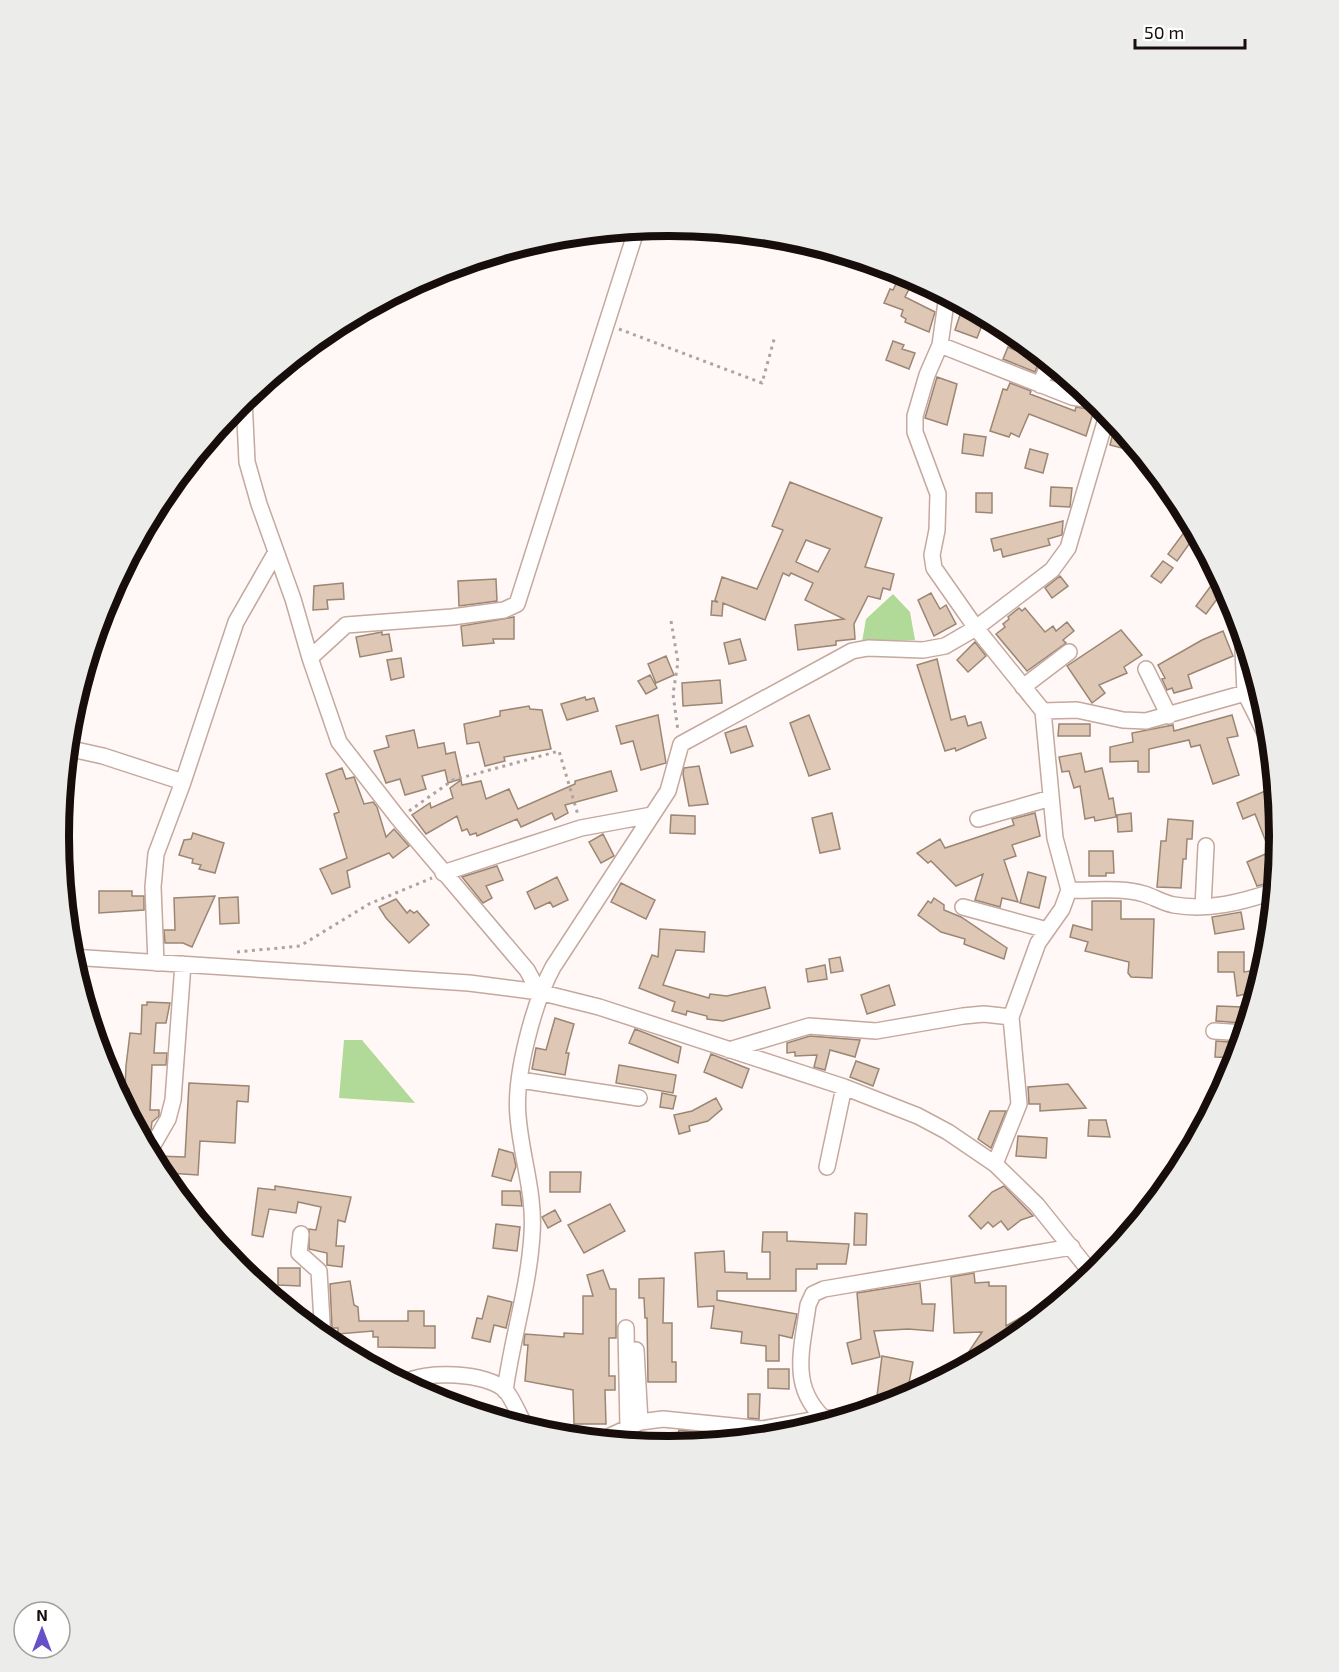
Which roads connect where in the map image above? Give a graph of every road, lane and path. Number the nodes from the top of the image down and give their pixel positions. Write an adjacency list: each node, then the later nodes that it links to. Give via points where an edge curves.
1 (634, 237): 3 (street)
2 (946, 303): 5 (street)
3 (607, 324): 4 (path, via 762,383); 15 (street, via 517,604 504,610 452,617 346,625)
4 (776, 336)
5 (940, 345): 7 (street); 13 (street, via 917,405 915,432 938,494 934,568)
6 (1046, 370): 7 (street)
7 (1040, 385): 8 (street)
8 (1080, 398)
9 (245, 411): 11 (street, via 248,462)
10 (1105, 423): 13 (street, via 1068,548 1052,570)
11 (276, 552): 15 (street); 25 (street, via 236,622)
12 (671, 621): 23 (path, via 678,662 674,705)
13 (976, 628): 18 (street); 23 (street, via 945,646 852,651)
14 (1069, 652): 18 (street)
15 (310, 658): 28 (street, via 339,742)
16 (1243, 660): 19 (street)
17 (1146, 669): 21 (street)
18 (1023, 687): 20 (street)
19 (1245, 693): 21 (street); 22 (street)
20 (1043, 711): 21 (street, via 1077,710 1124,720); 26 (street)
21 (1169, 716)
22 (1258, 719)
23 (681, 744): 27 (street, via 668,792)
24 (75, 750): 25 (street)
25 (183, 782): 39 (street, via 156,854)
26 (1051, 798): 29 (street); 33 (street, via 1057,851)
27 (652, 815): 30 (street); 42 (street)
28 (398, 818): 30 (path, via 453,780 560,751); 32 (street)
29 (978, 819)
30 (581, 828): 32 (street)
31 (1206, 846): 36 (street)
32 (443, 873): 41 (path, via 369,904 300,946 233,952); 42 (street, via 526,970)
33 (1069, 890): 36 (street, via 1137,893 1175,905); 37 (street, via 1062,909)
34 (1267, 894): 36 (street, via 1236,904)
35 (963, 907): 37 (street)
36 (1203, 907)
37 (1047, 930): 43 (street, via 1031,958)
38 (82, 958): 39 (street)
39 (156, 963): 40 (street)
40 (183, 964): 41 (street); 50 (street, via 173,1100 168,1119)
41 (216, 967): 42 (street, via 457,982)
42 (539, 992): 46 (street, via 599,1007); 47 (street)
43 (1011, 1017): 46 (street, via 963,1016 876,1031 808,1026); 51 (street, via 1019,1104)
44 (1214, 1030): 45 (street)
45 (1237, 1032)
46 (729, 1050): 48 (street)
47 (520, 1080): 49 (street); 59 (street, via 516,1095 530,1180 532,1233)
48 (844, 1087): 51 (street, via 918,1116); 52 (street)
49 (639, 1098)
50 (154, 1144)
51 (995, 1164): 54 (street)
52 (827, 1167)
53 (301, 1234): 56 (street, via 299,1253 319,1270)
54 (1072, 1247): 55 (street); 61 (street, via 813,1294 808,1305 800,1379)
55 (1088, 1267)
56 (322, 1325)
57 (630, 1327): 62 (street)
58 (411, 1378): 59 (street, via 450,1374 491,1382)
59 (505, 1391): 60 (street)
60 (520, 1417)
61 (822, 1417)
62 (634, 1425): 63 (street, via 680,1420); 64 (street)
63 (761, 1429)
64 (616, 1434)

